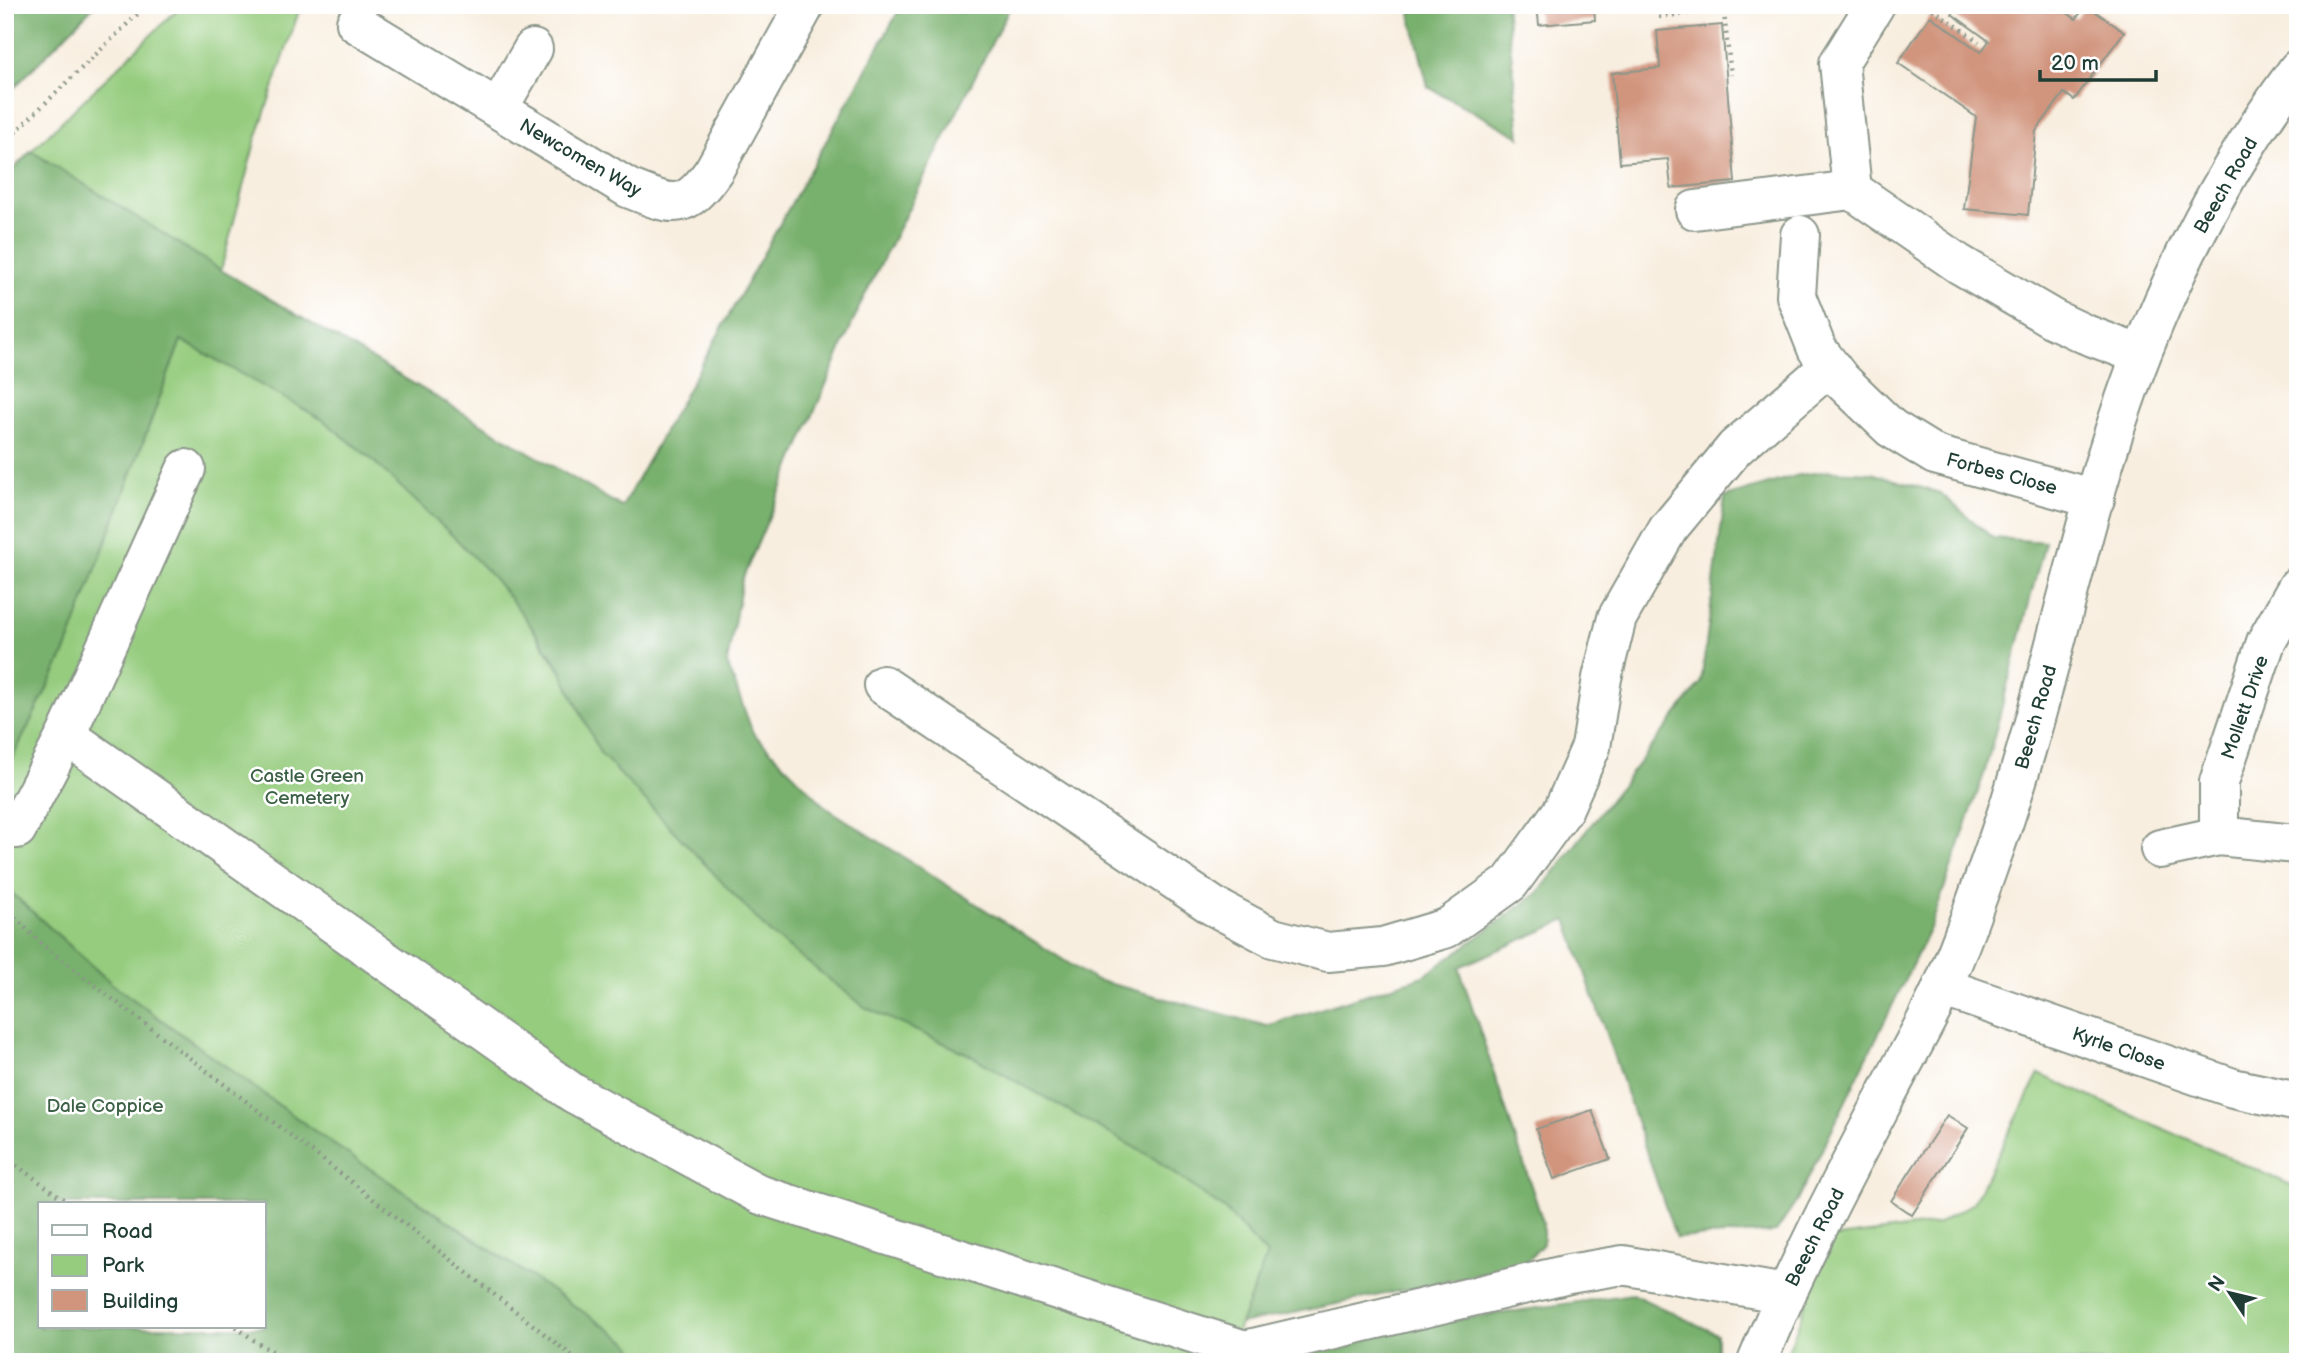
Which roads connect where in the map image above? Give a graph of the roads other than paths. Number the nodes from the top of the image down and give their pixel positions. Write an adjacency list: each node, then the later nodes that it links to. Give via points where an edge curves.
1 (805, 5): 6 (street, Newcomen Way, via 715,170 699,191 682,202 664,202 628,188)
2 (1875, 5): 7 (street, via 1839,63)
3 (356, 23): 6 (street, Newcomen Way)
4 (533, 49): 6 (street)
5 (2298, 69): 10 (street, Beech Road, via 2237,160 2190,246)
6 (498, 109)
7 (1852, 190): 8 (street); 10 (street, via 1959,264 2053,319)
8 (1695, 210)
9 (1800, 235): 11 (street, Forbes Close, via 1796,296 1816,349)
10 (2141, 355): 13 (street, Beech Road)
11 (1830, 366): 13 (street, Forbes Close, via 1891,428 1935,455); 15 (street, via 1735,448 1668,528 1617,618 1591,747 1563,810 1510,883 1447,928 1383,947 1328,952 1273,938 1213,906)
12 (186, 470): 16 (street)
13 (2095, 499): 21 (street, Beech Road, via 2022,762)
14 (2298, 586): 18 (street, Mollett Drive, via 2266,642 2219,782)
15 (883, 685)
16 (66, 735): 17 (street); 23 (street, via 573,1093 761,1195 1245,1350 1623,1265)
17 (17, 829)
18 (2219, 836): 19 (street); 20 (street)
19 (2296, 844)
20 (2160, 849)
21 (1942, 988): 22 (street, Kyrle Close, via 2233,1088); 23 (street, Beech Road)
22 (2298, 1102)
23 (1785, 1294): 24 (street, Beech Road)
24 (1757, 1362)

